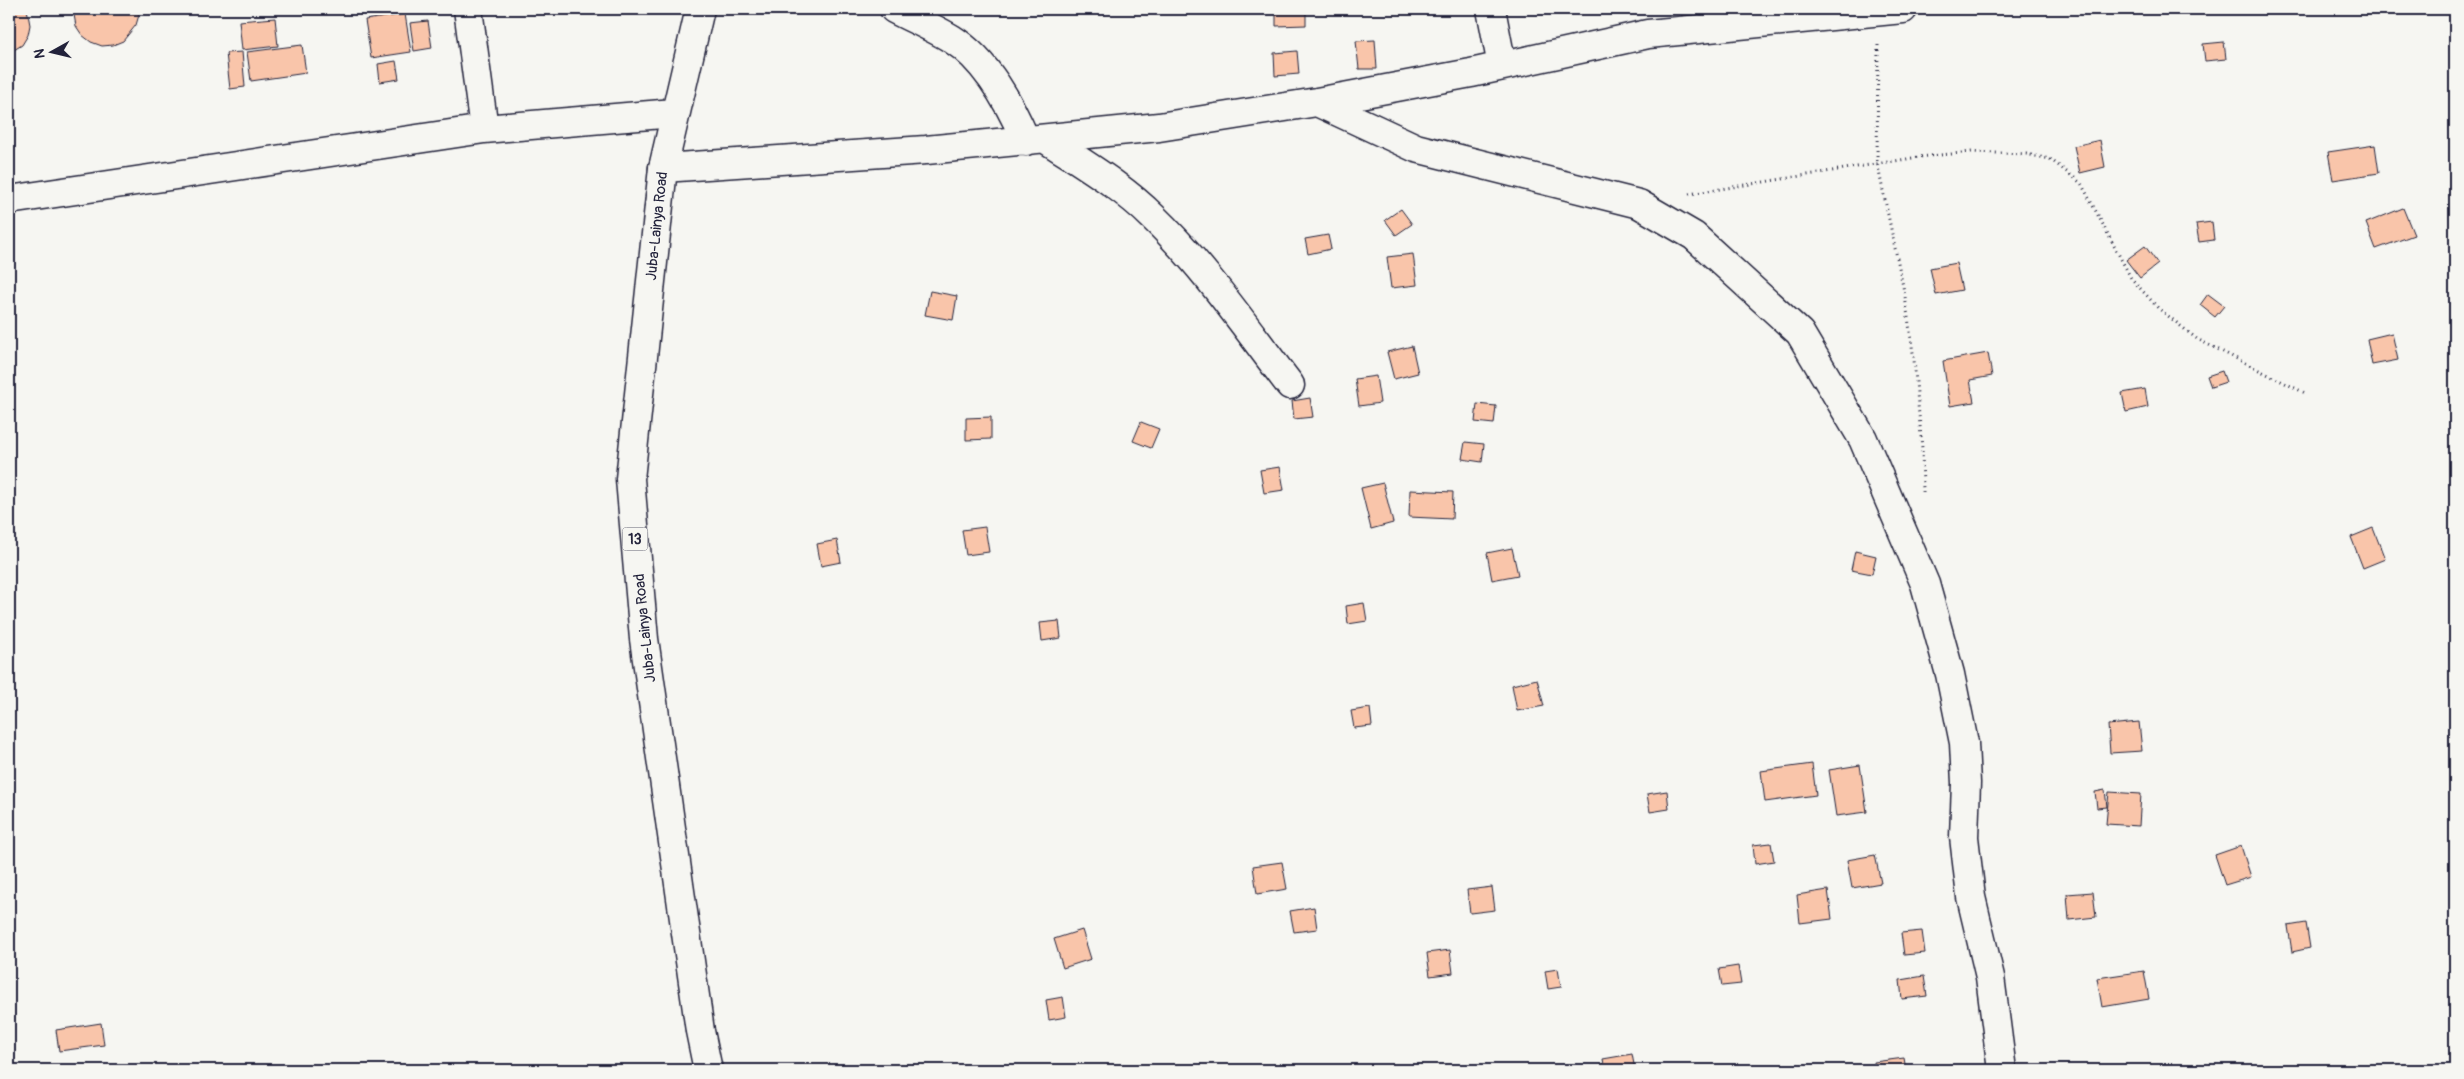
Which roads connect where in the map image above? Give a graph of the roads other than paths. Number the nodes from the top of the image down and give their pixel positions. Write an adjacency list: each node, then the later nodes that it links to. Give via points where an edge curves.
1 (468, 9): 9 (street)
2 (700, 9): 8 (street, Juba-Lainya Road / 13)
3 (894, 9): 10 (street, via 954,40 977,61)
4 (1491, 9): 6 (street)
5 (1891, 10): 6 (street, via 1648,34)
6 (1502, 66): 7 (street)
7 (1317, 102): 10 (street, via 1160,127); 15 (street, via 1416,148 1639,204 1694,236 1800,333 1863,440 1925,584 1950,674 1964,743 1964,837 1971,897 1990,977)
8 (674, 113): 9 (street); 11 (street, Juba-Lainya Road / 13)
9 (484, 129): 12 (street)
10 (1036, 140): 11 (street); 13 (street, via 1130,197 1153,216 1192,258)
11 (663, 168): 14 (street, Juba-Lainya Road / 13, via 630,479 644,639)
12 (9, 200)
13 (1290, 385)
14 (708, 1070)
15 (2002, 1070)

